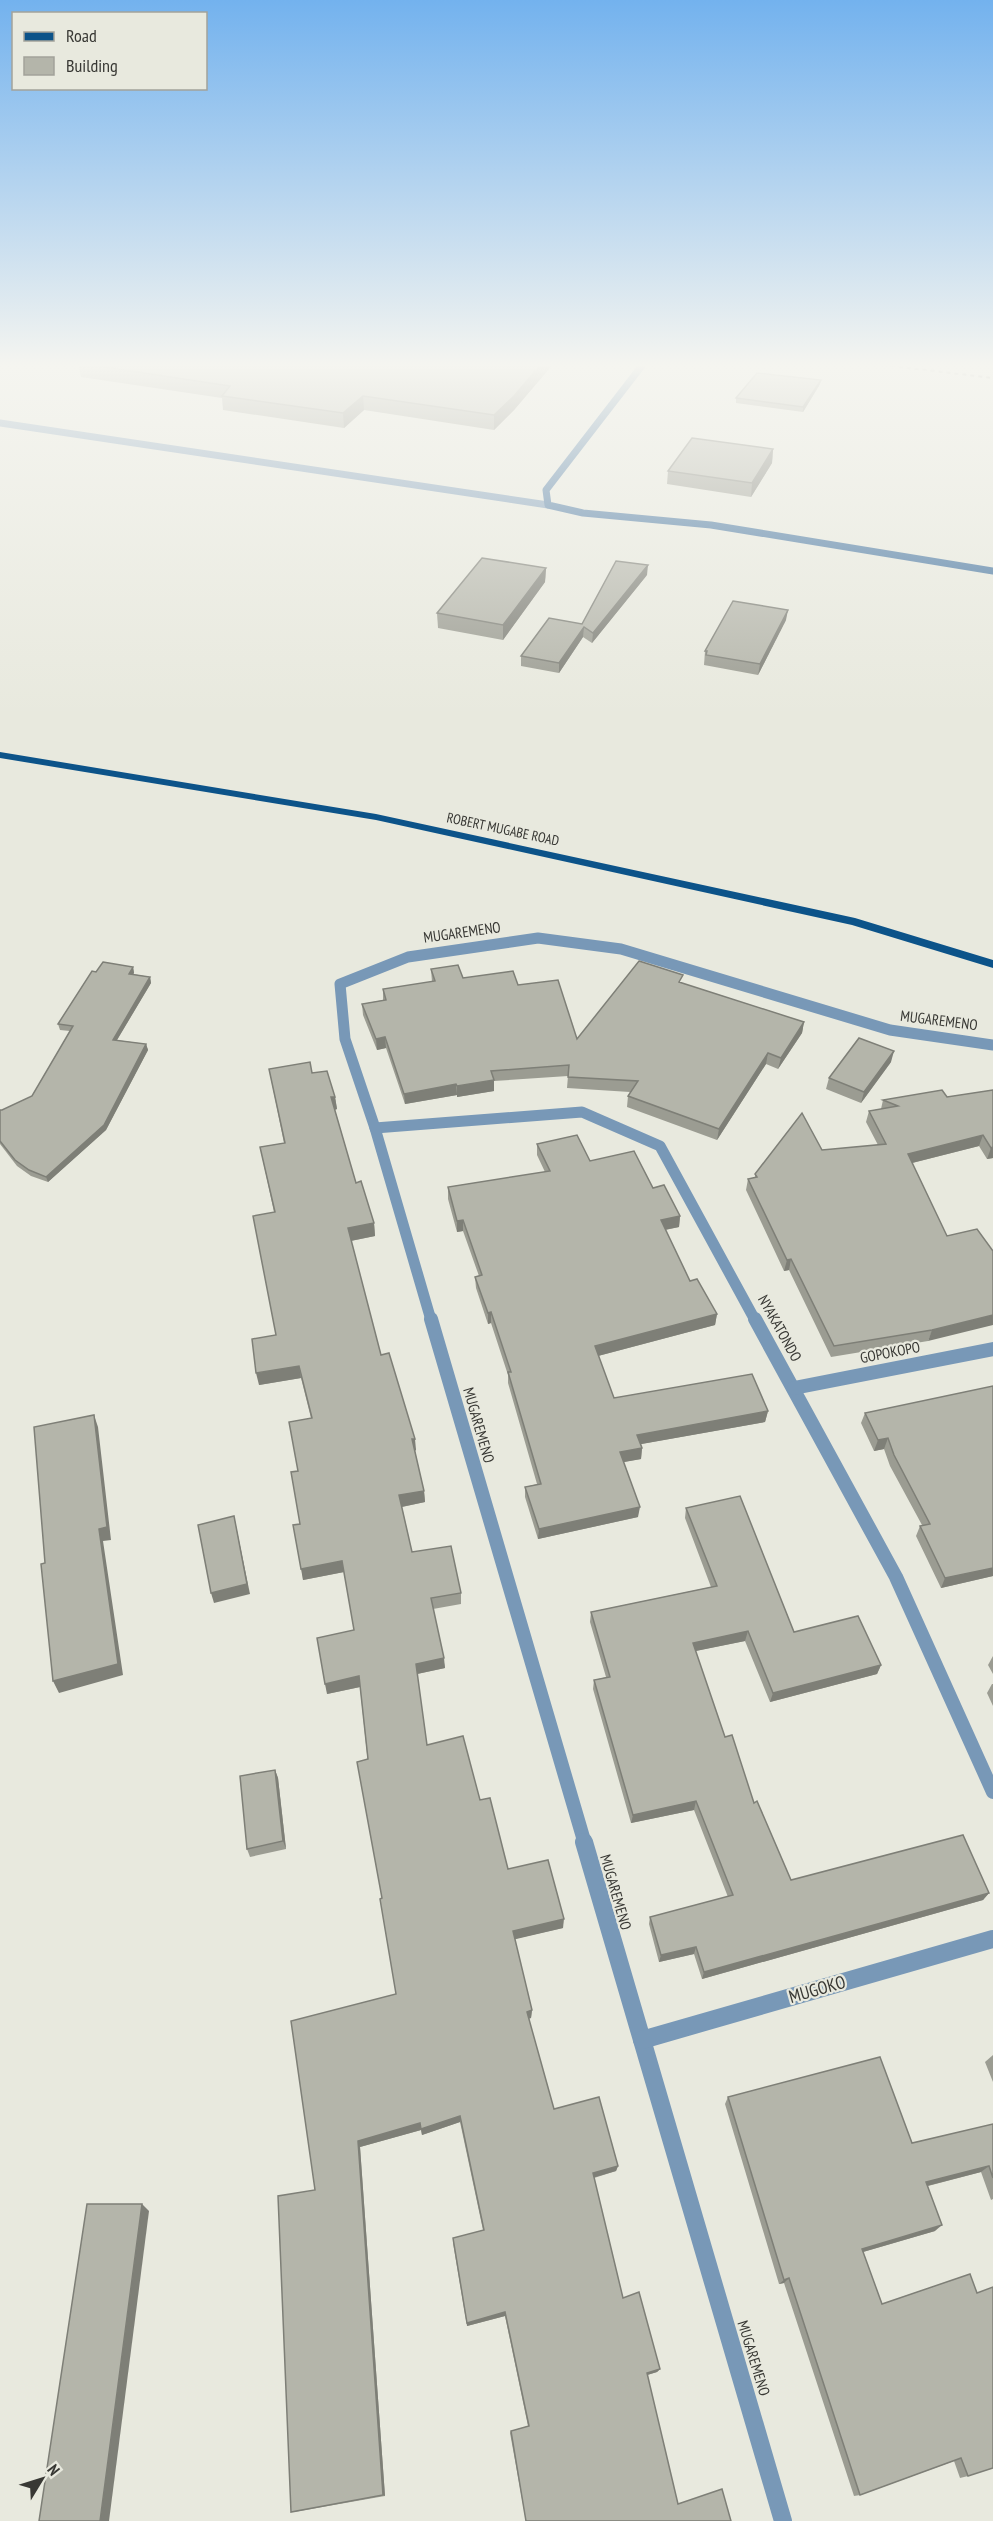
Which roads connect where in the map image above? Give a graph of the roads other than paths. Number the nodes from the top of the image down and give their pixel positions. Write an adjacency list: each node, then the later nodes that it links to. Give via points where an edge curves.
1 (385, 481): 3 (street)
2 (553, 481): 3 (street, via 546,490)
3 (548, 505): 4 (street, via 583,513 711,525)
4 (993, 570)
5 (0, 755): 6 (main road, ROBERT MUGABE ROAD, via 387,820 855,922)
6 (993, 964)
7 (993, 1045): 8 (street, MUGAREMENO, via 890,1030 621,949 537,938 408,957 340,984 345,1039)
8 (375, 1128): 10 (street, NYAKATONDO, via 582,1112 660,1146); 13 (street, MUGAREMENO)
9 (993, 1349): 10 (street, GOPOKOPO)
10 (794, 1388): 11 (street, NYAKATONDO, via 896,1577)
11 (993, 1792)
12 (993, 1939): 13 (street, MUGOKO)
13 (642, 2040): 14 (street, MUGAREMENO)
14 (783, 2521)

